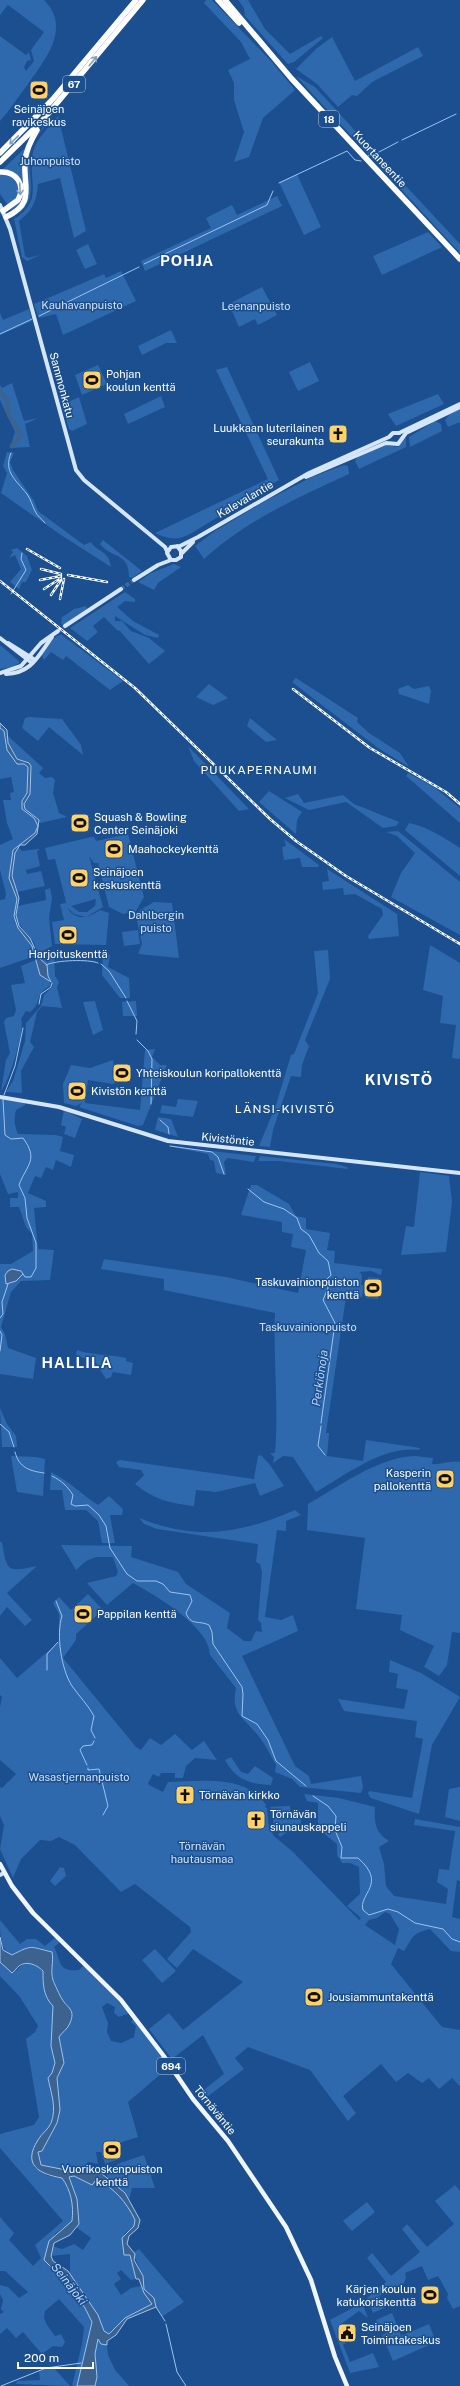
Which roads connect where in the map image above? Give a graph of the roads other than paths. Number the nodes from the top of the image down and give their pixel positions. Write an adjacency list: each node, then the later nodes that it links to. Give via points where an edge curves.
1 (130, 0): 6 (highway)
2 (136, 0): 6 (highway, 67)
3 (143, 0): 8 (highway, 67, one-way to 3)
4 (218, 0): 7 (highway, Kuortaneentie / 18)
5 (225, 0): 7 (highway, Kuortaneentie / 18)
6 (118, 20): 9 (highway, 67, one-way to 9, via 57,94)
7 (287, 72): 14 (highway, Kuortaneentie / 18)
8 (42, 121): 10 (highway, 67); 13 (highway, via 30,140 26,155 25,200 20,208)
9 (0, 153)
10 (0, 162)
11 (0, 172): 12 (highway, one-way to 12, via 14,175 22,188 18,200)
12 (2, 208): 13 (main road, Sammonkatu)
13 (6, 217): 23 (main road, Sammonkatu, via 76,470 84,480)
14 (460, 259)
15 (460, 403): 17 (main road)
16 (460, 408): 19 (main road, via 419,426)
17 (399, 433): 18 (main road, via 393,433); 19 (main road)
18 (389, 437): 20 (main road); 21 (main road, Kalevalantie)
19 (402, 438): 20 (main road, via 398,444)
20 (391, 443): 21 (main road, Kalevalantie)
21 (302, 478): 22 (main road, Kalevalantie)
22 (198, 537): 24 (main road, Kalevalantie); 26 (main road, Kalevalantie)
23 (154, 538): 24 (main road, Sammonkatu); 25 (main road, Sammonkatu)
24 (175, 546): 25 (main road, Kalevalantie); 26 (main road)
25 (167, 552): 27 (main road, Sammonkatu); 28 (main road)
26 (182, 552): 27 (main road, Kalevalantie, via 178,560)
27 (171, 560): 28 (main road)
28 (158, 565): 29 (main road)
29 (134, 580)
30 (121, 589): 31 (main road)
31 (65, 626)
32 (58, 631): 33 (main road)
33 (53, 635): 35 (main road); 36 (main road)
34 (2, 639): 35 (main road)
35 (28, 657): 36 (main road); 37 (main road, via 16,668)
36 (34, 661): 37 (main road, via 25,670)
37 (0, 673)
38 (0, 1097): 39 (main road, Kivistöntie, via 59,1107 168,1141)
39 (460, 1173)
40 (0, 1864): 41 (main road, Törnäväntie)
41 (2, 1874): 42 (main road, Törnäväntie / 694, via 33,1913 121,2000 160,2050 193,2099 230,2143 294,2240 311,2280)
42 (330, 2338): 43 (main road, Törnäväntie / 694, via 338,2368); 44 (main road, Törnäväntie / 694)
43 (347, 2386)
44 (350, 2386)

